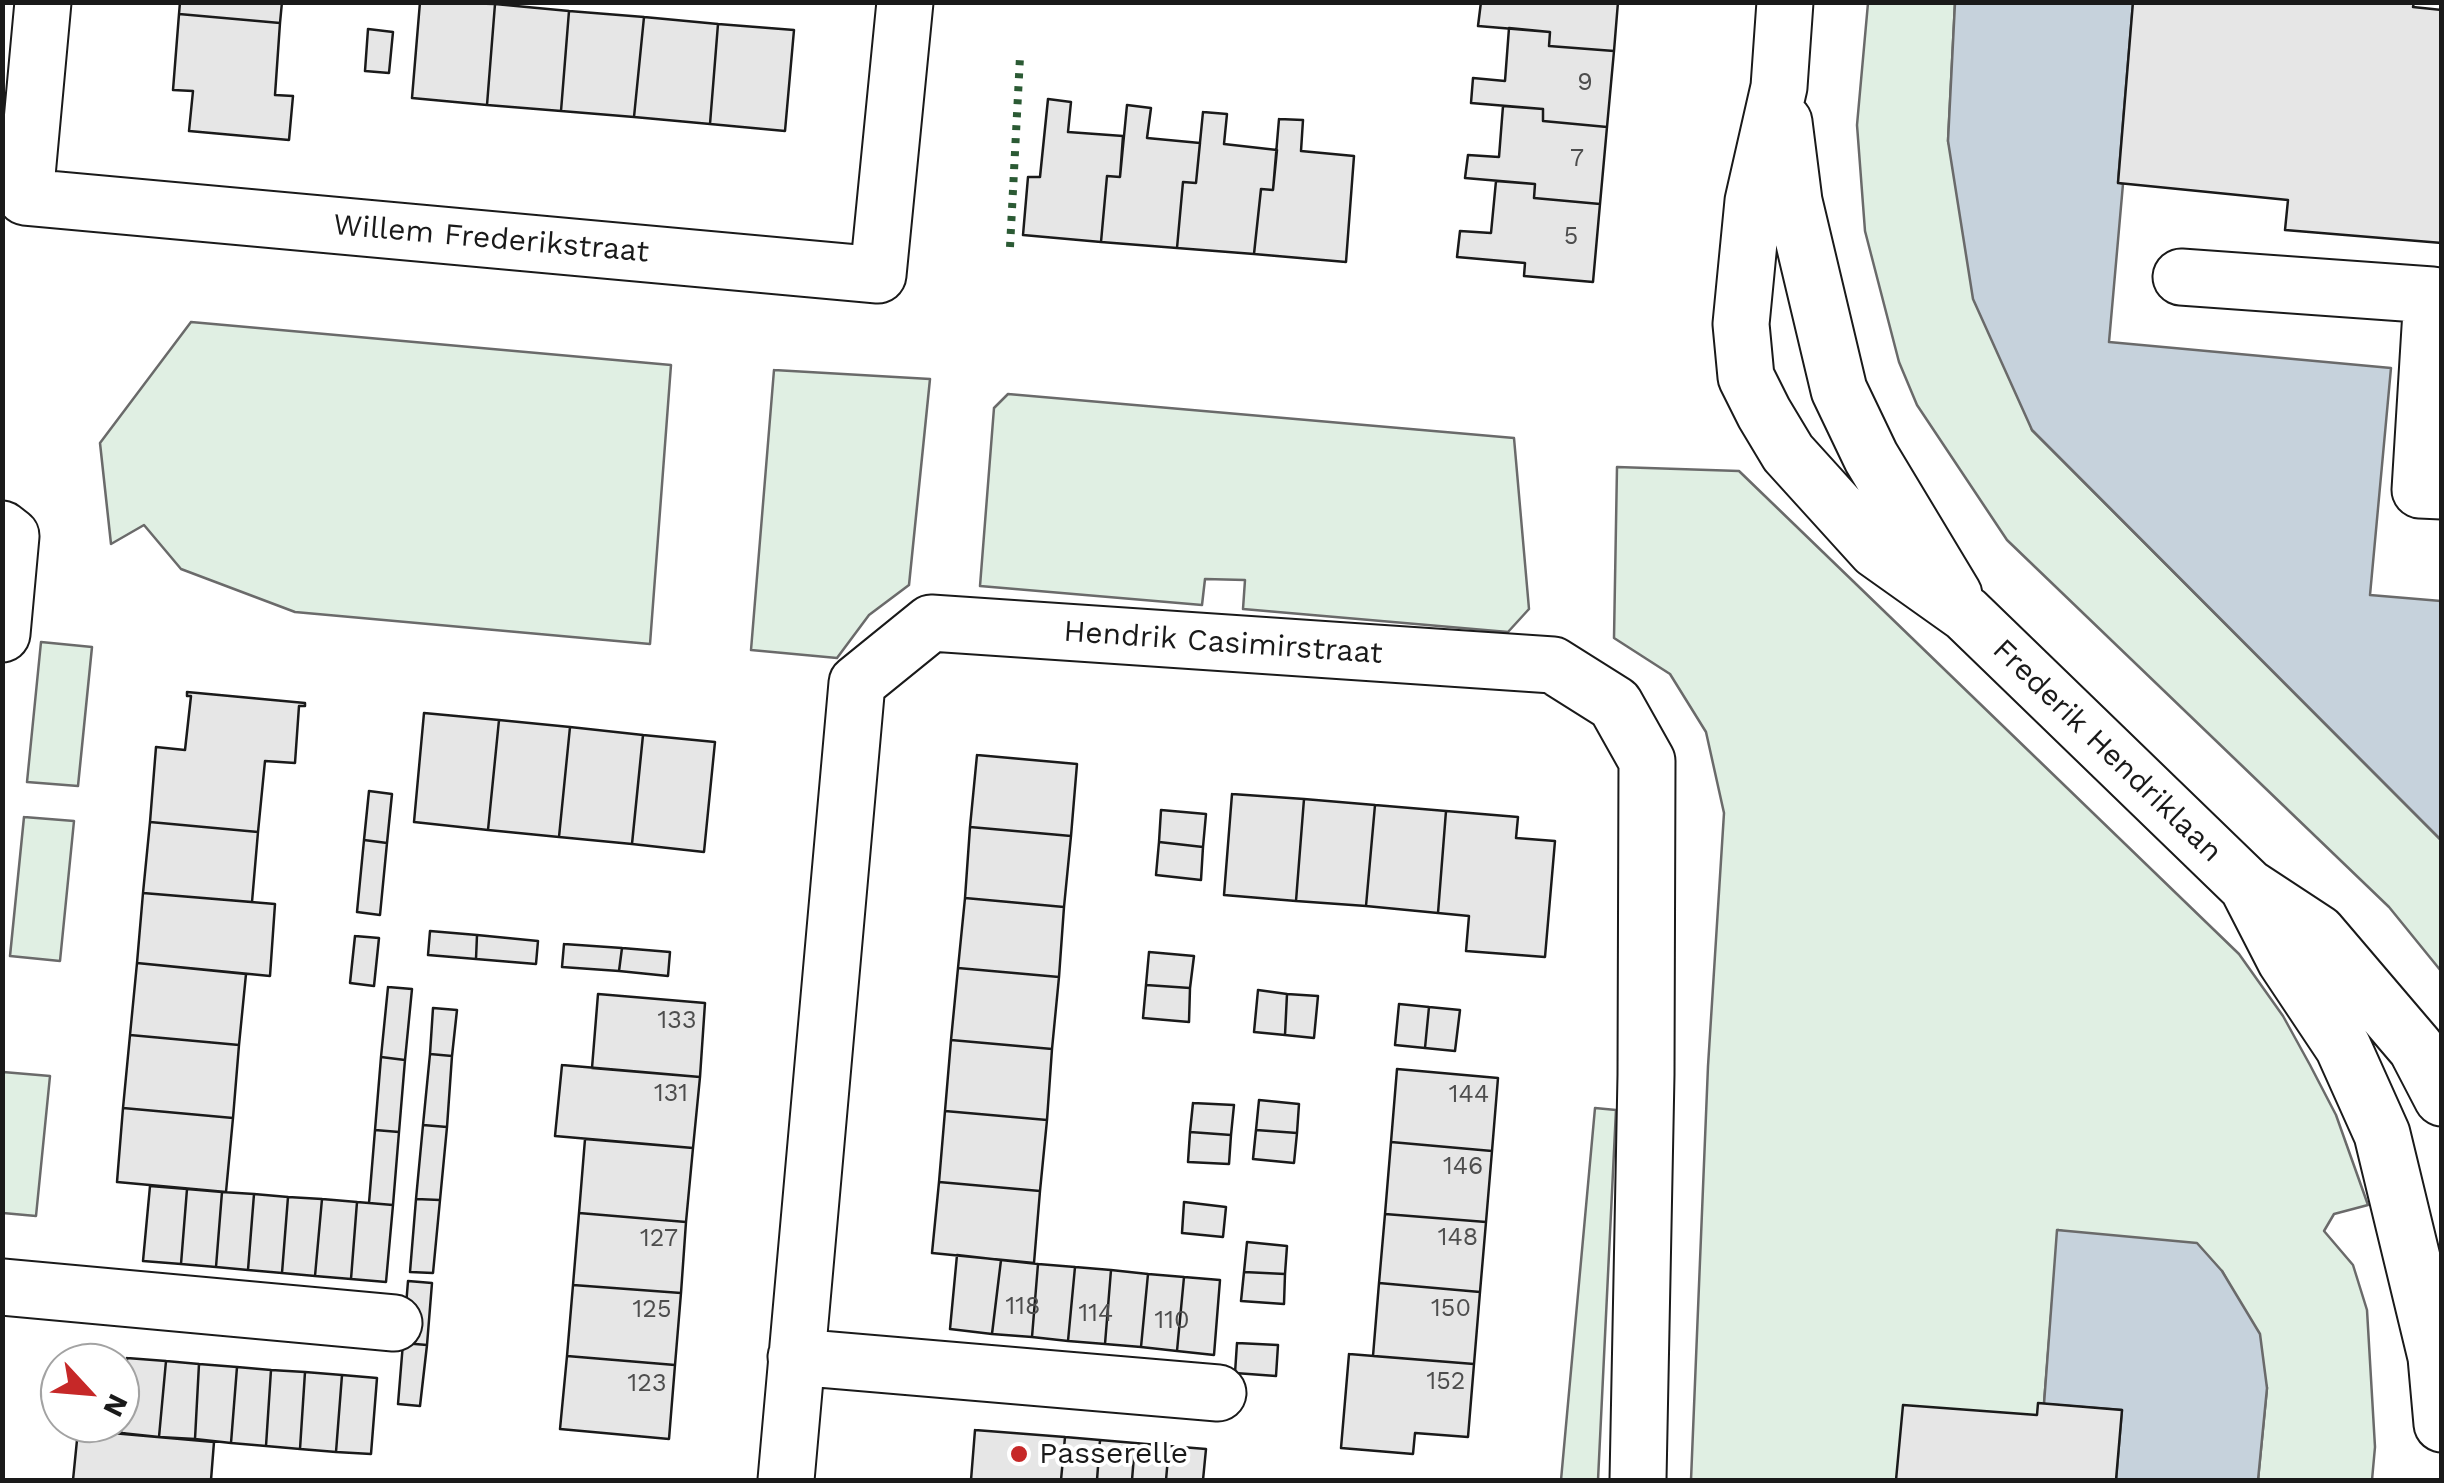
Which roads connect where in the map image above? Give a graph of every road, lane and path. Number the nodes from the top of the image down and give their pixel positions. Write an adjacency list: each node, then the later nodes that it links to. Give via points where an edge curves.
1 (43, 2): 2 (street, Willem Frederikstraat, via 26,197 878,275)
2 (906, 2)
3 (1785, 2): 4 (street, Frederik Hendriklaan)
4 (1779, 87): 8 (street, Frederik Hendriklaan, via 1794,201 1839,390 1871,458); 8 (street, Frederik Hendriklaan, via 1753,200 1741,324 1746,377 1788,452 1826,497 1876,550)
5 (2180, 277): 6 (street, via 2432,296 2420,490)
6 (2442, 491)
7 (2, 529): 9 (street, via 11,536)
8 (1966, 614): 10 (street, Frederik Hendriklaan)
9 (2, 634)
10 (2248, 887): 11 (street, Frederik Hendriklaan, via 2318,933 2416,1048); 16 (street, Frederik Hendriklaan, via 2285,960 2342,1047 2382,1134 2436,1357)
11 (2442, 1098)
12 (2, 1287): 13 (street)
13 (394, 1323)
14 (796, 1357): 15 (street); 17 (street, Hendrik Casimirstraat); 18 (street, Hendrik Casimirstraat, via 857,683 931,624 1553,665 1614,704 1647,761)
15 (1218, 1393)
16 (2442, 1424)
17 (786, 1480)
18 (1638, 1480)

